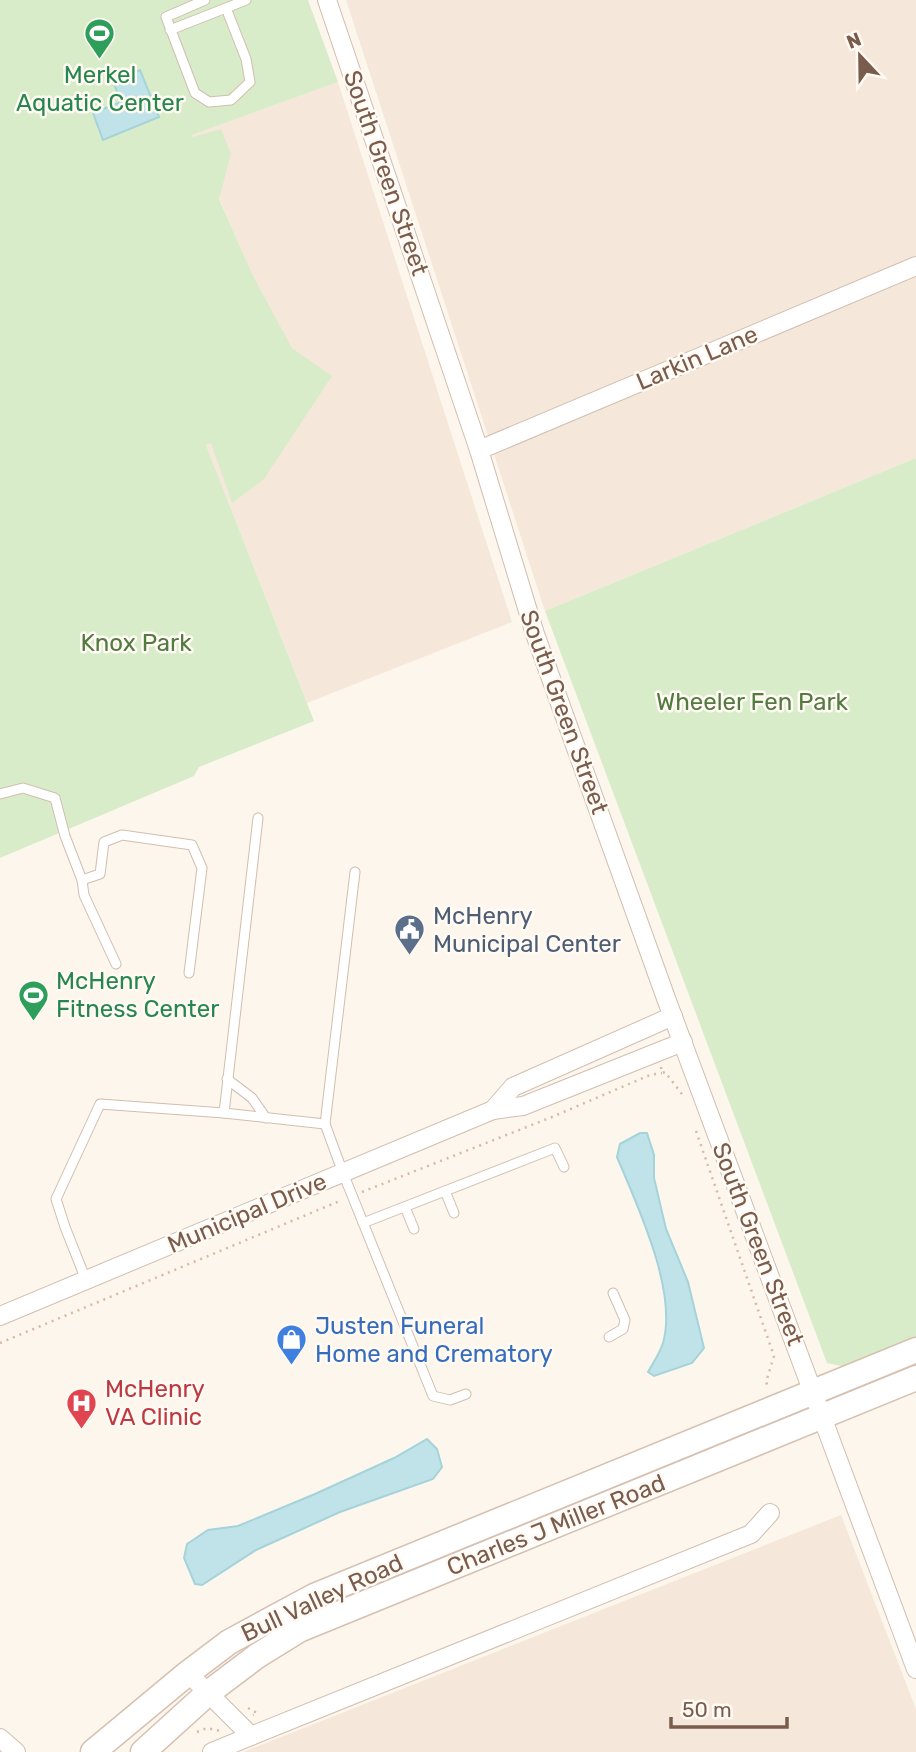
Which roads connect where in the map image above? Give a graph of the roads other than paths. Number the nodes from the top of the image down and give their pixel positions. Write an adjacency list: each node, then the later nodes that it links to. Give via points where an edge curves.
1 (205, 0): 5 (lane, via 166,17)
2 (246, 0): 4 (lane)
3 (327, 0): 7 (street, South Green Street)
4 (226, 8): 5 (lane); 5 (lane, via 250,82 231,100 209,102 195,93)
5 (170, 30)
6 (916, 266): 7 (street, Larkin Lane)
7 (479, 450): 14 (street, South Green Street, via 535,634)
8 (0, 794): 11 (lane, via 23,788 55,798)
9 (258, 818): 16 (lane)
10 (355, 873): 20 (lane)
11 (82, 880): 12 (lane, via 84,895); 13 (lane, via 100,874 104,842 122,835 192,845 202,868)
12 (116, 964)
13 (189, 973)
14 (673, 1016): 15 (street, South Green Street); 17 (street, Municipal Drive, via 513,1087)
15 (683, 1042): 17 (street, Municipal Drive, via 523,1106); 34 (street, South Green Street)
16 (228, 1079): 18 (lane); 19 (lane, via 252,1098)
17 (493, 1110): 22 (street, Municipal Drive)
18 (224, 1113): 19 (lane); 28 (lane, via 100,1104 57,1199)
19 (265, 1118): 20 (lane)
20 (325, 1124): 22 (lane)
21 (564, 1167): 23 (lane, via 555,1148)
22 (343, 1173): 26 (lane); 28 (street, Municipal Drive)
23 (445, 1191): 24 (lane); 25 (lane)
24 (405, 1207): 26 (lane); 27 (lane)
25 (454, 1213)
26 (363, 1223): 35 (lane, via 433,1396 450,1400)
27 (414, 1229)
28 (86, 1280): 30 (street, Municipal Drive)
29 (613, 1293): 31 (lane, via 625,1320 623,1329)
30 (0, 1315)
31 (609, 1337)
32 (916, 1350): 34 (street)
33 (916, 1378): 36 (street, Charles J Miller Road)
34 (813, 1391): 36 (street, South Green Street); 39 (street, Bull Valley Road, via 314,1596 229,1642)
35 (467, 1394)
36 (823, 1415): 38 (street, South Green Street); 40 (street, Charles J Miller Road, via 299,1630)
37 (770, 1513): 41 (street, via 751,1534)
38 (916, 1669)
39 (188, 1673): 40 (street); 44 (street, Bull Valley Road)
40 (208, 1693): 41 (street); 45 (street)
41 (246, 1730): 46 (street)
42 (0, 1738): 43 (street)
43 (16, 1752)
44 (93, 1752)
45 (143, 1752)
46 (212, 1752)

